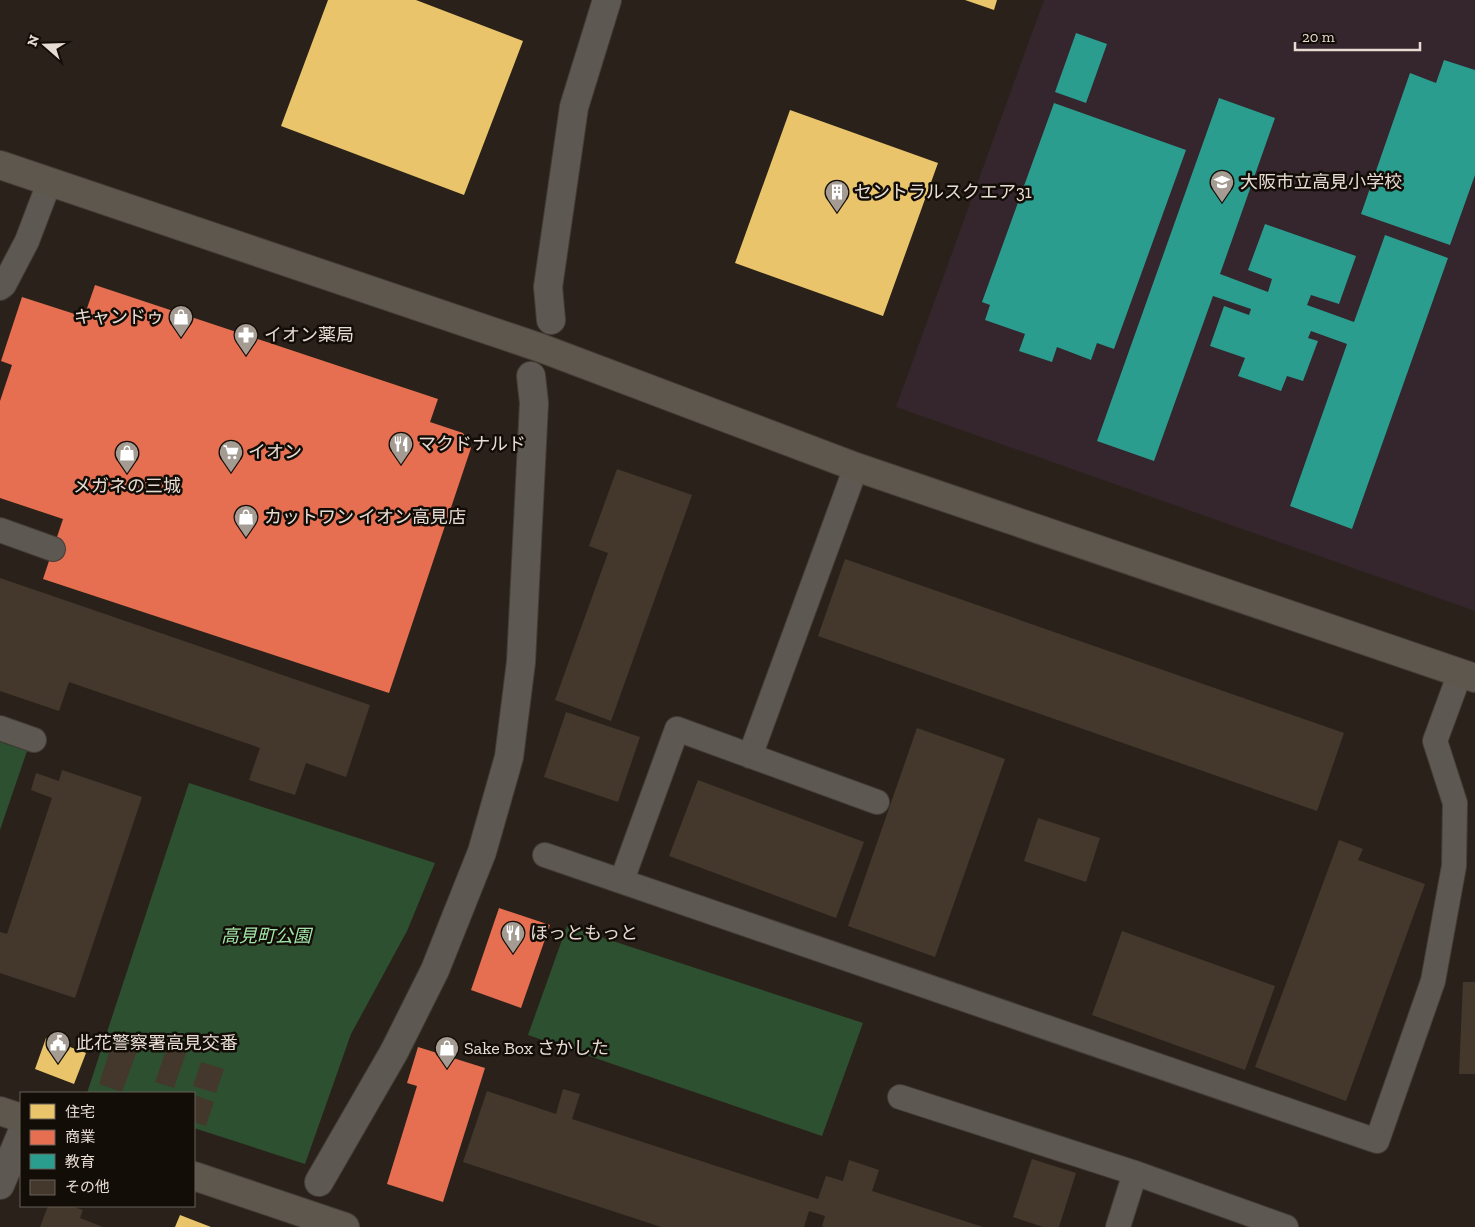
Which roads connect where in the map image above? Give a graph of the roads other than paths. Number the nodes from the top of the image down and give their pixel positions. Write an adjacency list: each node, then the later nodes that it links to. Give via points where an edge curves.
1 (607, 0): 6 (street, via 574,107 548,287)
2 (0, 165): 3 (street)
3 (49, 183): 4 (lane); 8 (street, via 541,348)
4 (10, 254): 5 (lane, via 4,285)
5 (0, 288)
6 (551, 320)
7 (531, 376): 24 (street, via 534,402 521,662 509,757 482,852 435,970 394,1052)
8 (856, 467): 11 (street); 14 (lane)
9 (0, 530): 10 (lane)
10 (53, 549)
11 (1467, 676): 17 (lane, via 1435,741 1455,803 1454,866 1435,971 1376,1141)
12 (0, 728): 13 (lane)
13 (34, 740)
14 (750, 756): 15 (lane); 17 (lane, via 676,729)
15 (876, 802)
16 (545, 855): 17 (lane)
17 (622, 880)
18 (900, 1097): 22 (lane)
19 (0, 1111): 20 (street)
20 (20, 1118)
21 (20, 1137): 25 (street)
22 (1135, 1173): 28 (lane); 29 (lane)
23 (195, 1176): 26 (street)
24 (318, 1182)
25 (0, 1185)
26 (292, 1219): 27 (street)
27 (345, 1227)
28 (1118, 1227)
29 (1286, 1227)

